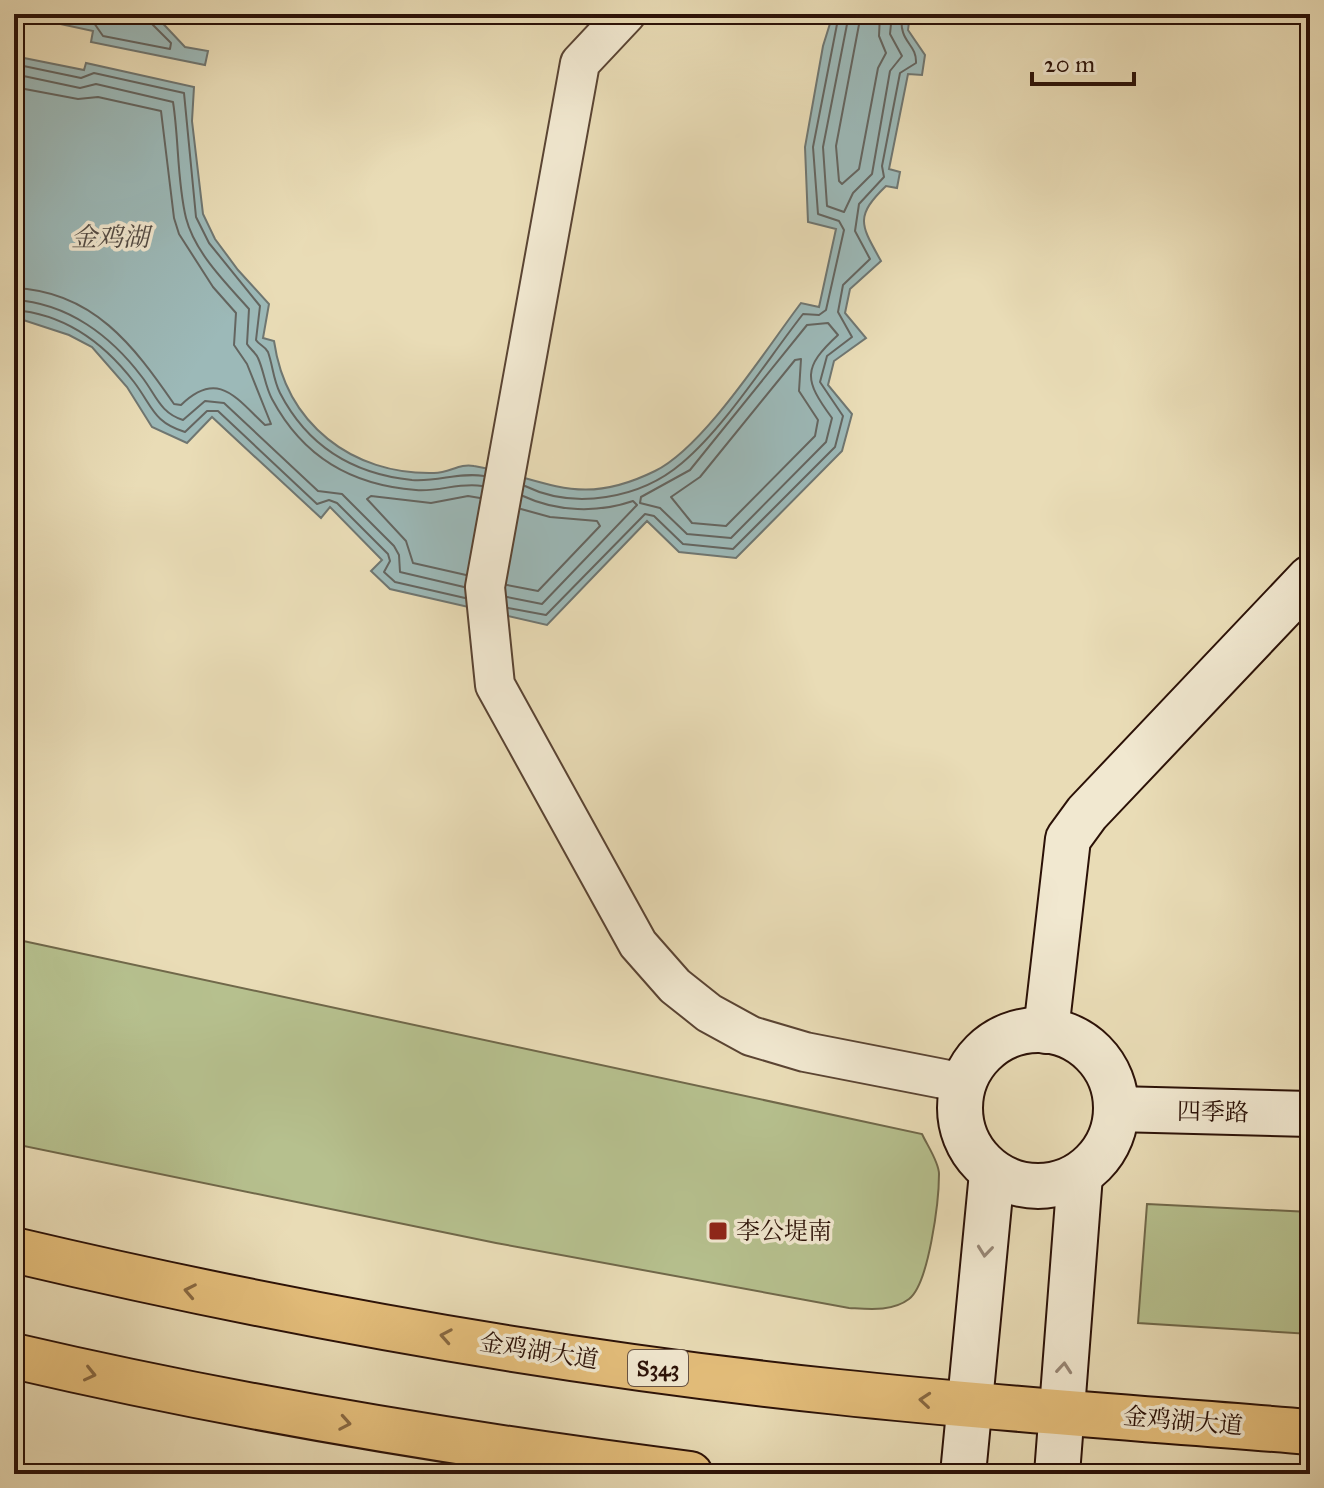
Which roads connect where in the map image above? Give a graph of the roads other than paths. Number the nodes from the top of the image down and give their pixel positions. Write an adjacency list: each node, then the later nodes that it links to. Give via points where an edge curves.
1 (626, 14): 4 (street, via 580,63 485,587 495,685 638,944 675,986 751,1036)
2 (1310, 578): 3 (street, via 1068,839)
3 (1046, 1031): 4 (street, via 1024,1030 995,1041 973,1063); 5 (street, via 1083,1044 1105,1066)
4 (964, 1083): 7 (street, via 959,1122 970,1151)
5 (1116, 1109): 6 (street, 四季路); 8 (street, via 1103,1154)
6 (1310, 1114)
7 (992, 1173): 8 (street, via 1020,1185 1051,1186); 11 (street, one-way to 11)
8 (1080, 1175): 12 (street, one-way to 8)
9 (14, 1250): 11 (main road, 金鸡湖大道 / S343, one-way to 9, via 837,1392 518,1349 183,1290)
10 (14, 1356): 14 (main road, one-way to 14, via 169,1392 507,1451)
11 (970, 1404): 12 (main road, 金鸡湖大道 / S343); 15 (street)
12 (1061, 1411): 13 (main road, 金鸡湖大道 / S343); 16 (street)
13 (1310, 1432)
14 (690, 1474)
15 (963, 1474)
16 (1057, 1474)

